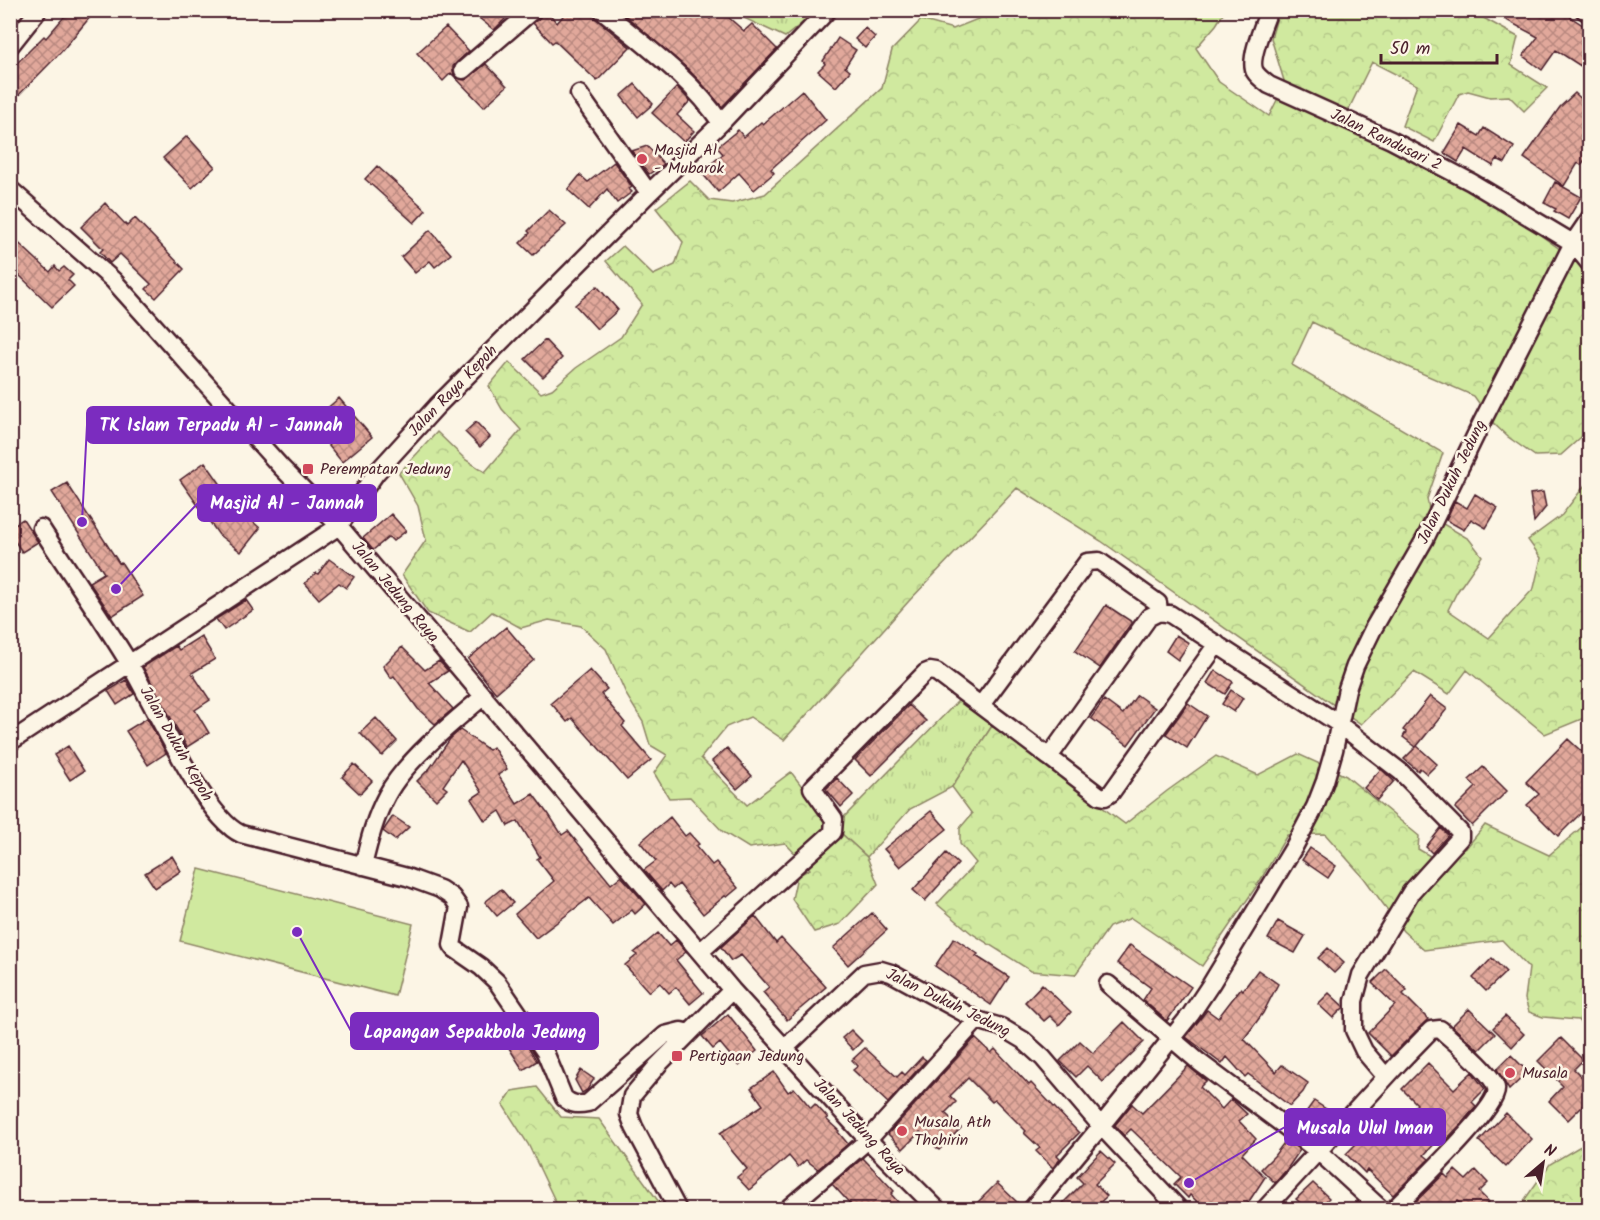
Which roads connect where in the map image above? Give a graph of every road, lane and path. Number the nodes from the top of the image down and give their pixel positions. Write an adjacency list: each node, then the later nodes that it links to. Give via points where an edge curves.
1 (533, 10): 9 (street)
2 (602, 10): 11 (street, via 667,65 711,107)
3 (828, 10): 11 (street, Jalan Raya Kepoh)
4 (1269, 10): 15 (street, Jalan Randusari 2, via 1252,62 1255,72 1269,85 1421,156)
5 (1584, 10): 7 (street)
6 (37, 12): 8 (street)
7 (1590, 14)
8 (10, 46)
9 (463, 70)
10 (579, 94): 12 (street)
11 (722, 123): 12 (street, Jalan Raya Kepoh)
12 (649, 193): 17 (street, Jalan Raya Kepoh, via 437,406 376,473)
13 (14, 199): 17 (street, Jalan Jedung Raya, via 113,280)
14 (1590, 218): 15 (street, Jalan Dukuh Jedung)
15 (1573, 243): 16 (street); 24 (street, Jalan Dukuh Jedung, via 1425,539 1368,639 1351,677)
16 (1590, 264)
17 (339, 526): 21 (street, Jalan Raya Kepoh); 22 (street, Jalan Jedung Raya)
18 (41, 528): 21 (street, Jalan Dukuh Kepoh)
19 (1159, 612): 20 (street, via 1170,614); 23 (street, via 1158,603 1111,568 1099,561 1087,562); 26 (street, via 1149,617)
20 (1217, 644): 24 (street); 26 (street, via 1111,793 1100,796)
21 (130, 664): 25 (street, Jalan Raya Kepoh); 27 (street, Jalan Dukuh Kepoh, via 199,788 224,822 241,834)
22 (484, 696): 27 (street, via 432,741 388,794 374,823); 28 (street, Jalan Jedung Raya)
23 (981, 705): 26 (street); 28 (street, via 936,672 925,674 812,788 834,819 832,832)
24 (1340, 724): 33 (street, Jalan Dukuh Jedung, via 1325,781 1294,847 1211,984); 35 (street, via 1401,772 1461,835 1411,891 1361,975 1354,1001 1354,1030 1364,1051)
25 (10, 742)
26 (1048, 757)
27 (363, 866): 32 (street, via 418,881 452,897 459,907 452,945 497,982 544,1052 569,1103 588,1103 665,1035)
28 (701, 951): 30 (street, Jalan Jedung Raya)
29 (1108, 984): 33 (street)
30 (732, 990): 32 (street); 34 (street, Jalan Jedung Raya)
31 (977, 1020): 34 (street, Jalan Dukuh Jedung, via 891,972 873,971 864,973); 36 (street, Jalan Dukuh Jedung, via 1023,1040); 37 (street)
32 (689, 1033): 39 (street, via 632,1096 629,1114)
33 (1170, 1039): 36 (street, Jalan Dukuh Jedung); 38 (street)
34 (785, 1048): 37 (street, Jalan Jedung Raya)
35 (1386, 1077): 38 (street); 46 (street, via 1431,1030 1440,1029 1490,1076 1497,1093 1461,1140)
36 (1101, 1126): 42 (street, Jalan Dukuh Jedung); 43 (street, Jalan Dukuh Jedung)
37 (868, 1140): 40 (street); 41 (street, Jalan Jedung Raya)
38 (1318, 1151): 44 (street); 45 (street)
39 (678, 1209)
40 (786, 1209)
41 (938, 1209)
42 (1031, 1209)
43 (1180, 1209)
44 (1264, 1209)
45 (1382, 1209)
46 (1393, 1209)

